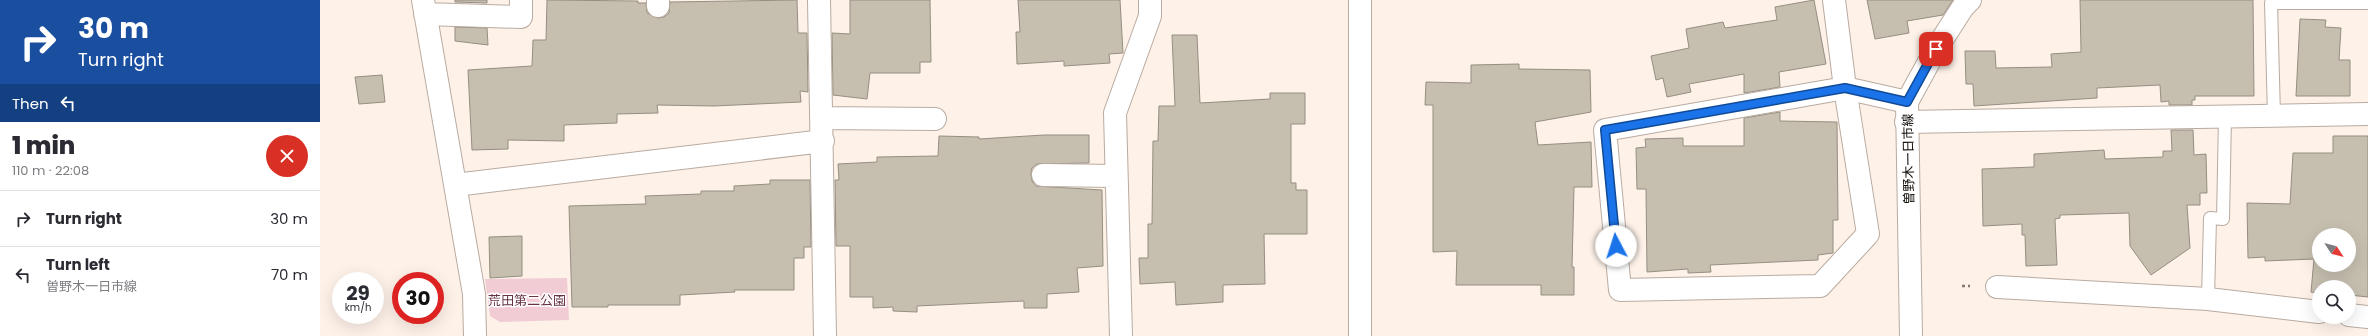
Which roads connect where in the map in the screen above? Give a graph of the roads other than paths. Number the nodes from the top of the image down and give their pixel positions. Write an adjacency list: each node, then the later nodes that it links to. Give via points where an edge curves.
1 (521, 0): 8 (street, via 521,17)
2 (819, 0): 14 (street)
3 (1150, 0): 18 (street, via 1150,16 1115,113)
4 (1360, 0): 28 (street)
5 (1834, 0): 9 (street)
6 (1970, 0): 10 (street, 曽野木一日市線, via 1936,49)
7 (2368, 3): 13 (lane, via 2271,2)
8 (424, 7): 19 (street)
9 (1845, 88): 9 (street, via 1605,130 1620,290 1820,286 1868,234); 10 (street)
10 (1907, 112): 12 (street); 29 (street, 曽野木一日市線)
11 (2368, 114): 13 (street)
12 (2225, 116): 13 (street); 21 (lane, via 2223,219 2210,218)
13 (2274, 116)
14 (822, 118): 15 (street); 16 (street)
15 (935, 119)
16 (823, 141): 19 (street); 26 (street)
17 (1043, 175): 18 (street)
18 (1116, 176): 27 (street)
19 (455, 185): 25 (street, via 474,294)
20 (1997, 287): 21 (street)
21 (2208, 299): 22 (street)
22 (2312, 311)
23 (2356, 316): 24 (street)
24 (2368, 318)
25 (475, 336)
26 (825, 336)
27 (1121, 336)
28 (1360, 336)
29 (1911, 336)

